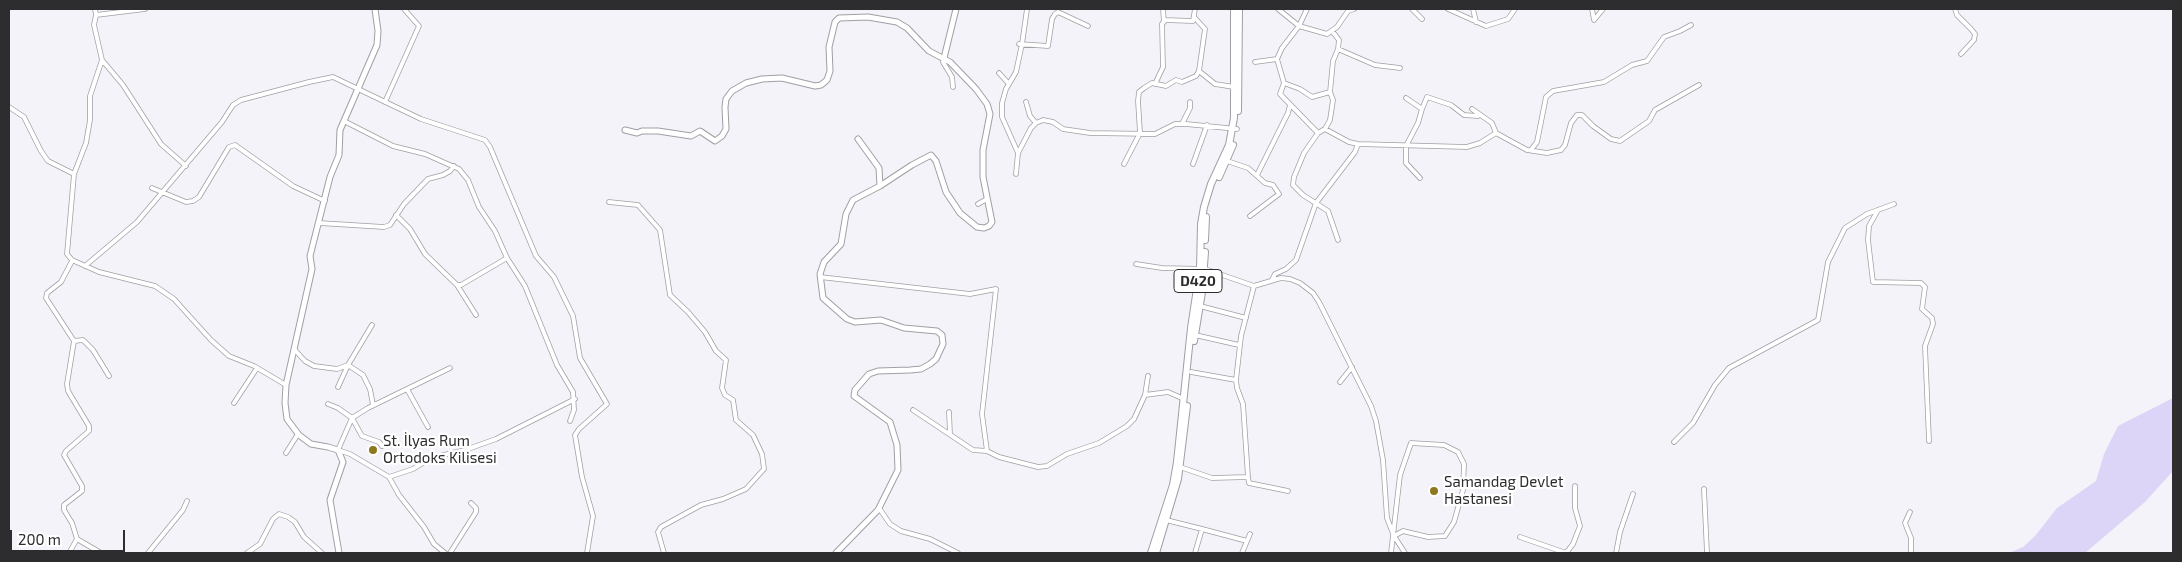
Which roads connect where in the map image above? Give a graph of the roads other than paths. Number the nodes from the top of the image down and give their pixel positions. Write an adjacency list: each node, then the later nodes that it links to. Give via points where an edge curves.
1 (95, 9): 21 (street)
2 (145, 9): 21 (street)
3 (375, 9): 46 (street, via 377,45)
4 (404, 9): 49 (street, via 418,26)
5 (956, 9): 33 (street)
6 (1027, 9): 30 (street)
7 (1163, 9): 24 (street)
8 (1195, 9): 22 (street)
9 (1234, 9): 45 (highway, D420)
10 (1239, 9): 45 (highway, D420)
11 (1278, 9): 28 (street)
12 (1307, 9): 28 (street)
13 (1354, 9): 29 (street, via 1348,11)
14 (1412, 9): 23 (street)
15 (1448, 9): 25 (street)
16 (1473, 9): 25 (street)
17 (1515, 9): 25 (street, via 1500,22 1486,26)
18 (1592, 9): 19 (street, via 1594,20)
19 (1603, 9)
20 (1955, 9): 32 (street, via 1974,34 1974,40)
21 (96, 15): 35 (street, via 94,25)
22 (1194, 17): 24 (street, via 1193,21 1175,19); 38 (street, via 1205,29)
23 (1422, 19)
24 (1164, 22): 42 (street, via 1163,67)
25 (1476, 22)
26 (1691, 25): 72 (street, via 1664,37 1647,61 1632,65 1604,82 1554,91 1546,97 1537,142)
27 (1088, 26): 30 (street, via 1058,12 1052,19 1048,46)
28 (1300, 26): 29 (street, via 1321,33); 34 (street)
29 (1332, 31): 31 (street, via 1339,40)
30 (1021, 44): 41 (street, via 1016,72)
31 (1338, 49): 37 (street, via 1375,65); 47 (street, via 1333,61)
32 (1961, 54)
33 (944, 58): 44 (street); 56 (street, via 976,89); 65 (street, via 929,51 914,33 896,22 868,17 839,18 831,39 827,80 816,86 782,78 762,78 739,87 726,98 726,129 715,141 700,131 691,136 658,131 637,134)
34 (1277, 59): 36 (street); 40 (street)
35 (102, 60): 77 (street, via 123,85 162,144); 79 (street, via 90,96 86,143)
36 (1255, 62)
37 (1400, 68)
38 (1199, 71): 42 (street, via 1196,76 1182,82 1176,80 1166,86); 45 (street, via 1215,84)
39 (999, 72): 41 (street)
40 (1284, 83): 47 (street, via 1312,97); 52 (street, via 1280,94)
41 (1009, 84): 58 (street, via 1002,104)
42 (1155, 84): 66 (street, via 1139,92)
43 (1699, 85): 72 (street, via 1655,110 1649,121 1620,141 1611,138 1582,115 1577,115 1561,150)
44 (953, 87)
45 (1236, 87): 63 (highway, D420)
46 (358, 89): 49 (street); 59 (street); 77 (street, via 333,77 241,100 233,105)
47 (1330, 92): 64 (street, via 1333,100)
48 (1406, 98): 54 (street)
49 (386, 102): 173 (street, via 485,140 536,256 554,277 573,316 580,358 607,404 575,434 582,477 594,516)
50 (1026, 102): 60 (street, via 1030,116)
51 (1190, 102): 61 (street)
52 (1290, 105): 67 (street); 81 (street)
53 (9, 107): 79 (street, via 24,117 48,161)
54 (1422, 109): 57 (street, via 1427,97 1451,104 1464,115); 71 (street)
55 (1472, 109): 57 (street)
56 (990, 114): 58 (street); 86 (street, via 983,150)
57 (1478, 116): 68 (street, via 1492,123)
58 (1002, 117): 73 (street)
59 (344, 121): 78 (street, via 393,146); 87 (street, via 340,130 339,155)
60 (1036, 122): 66 (street, via 1053,122 1063,128 1090,133); 73 (street)
61 (1182, 124): 62 (street); 66 (street, via 1155,134)
62 (1207, 125): 63 (street); 76 (street)
63 (1235, 129): 74 (highway, D420); 102 (highway, D420, via 1206,197 1201,224)
64 (1325, 129): 67 (street); 70 (street)
65 (624, 130)
66 (1140, 133): 75 (street)
67 (1318, 133): 89 (street, via 1304,153 1293,185)
68 (1496, 133): 71 (street, via 1467,147); 72 (street)
69 (858, 139): 83 (street, via 879,168)
70 (1358, 144): 71 (street); 89 (street)
71 (1406, 146): 82 (street, via 1406,163)
72 (1531, 150)
73 (1018, 153): 80 (street)
74 (1228, 161): 81 (street, via 1248,168); 102 (highway, D420, via 1213,188 1208,206)
75 (1124, 164)
76 (1193, 164)
77 (186, 166): 85 (street)
78 (454, 166): 93 (street, via 443,175 428,179); 97 (street, via 468,180)
79 (74, 174): 98 (street, via 67,254)
80 (1016, 174)
81 (1256, 175): 94 (street, via 1273,185 1279,194)
82 (1420, 178)
83 (880, 186): 86 (street, via 931,155 946,192 960,213 976,227 984,228 992,222); 104 (street, via 853,200 846,214 841,244 824,262)
84 (152, 188): 85 (street)
85 (162, 193): 87 (street, via 186,202 193,201 199,197 228,147 236,145 293,186); 100 (street, via 137,222)
86 (987, 199): 90 (street)
87 (325, 201): 95 (street)
88 (609, 202): 174 (street, via 638,205 660,230 670,295 694,319 726,360 722,388 733,400 736,420 753,435 762,454 764,469 746,489 701,505 661,527 658,532)
89 (1316, 203): 96 (street, via 1328,211); 105 (street, via 1296,260 1275,274)
90 (978, 204)
91 (1894, 204): 92 (street)
92 (1878, 210): 141 (street, via 1869,226 1868,240 1873,282 1921,283 1926,287 1922,309 1932,318 1933,324 1925,346); 142 (street, via 1845,228 1841,234 1828,262 1818,320 1729,368 1693,423)
93 (396, 215): 95 (street, via 390,225 384,227); 106 (street, via 410,229 425,254)
94 (1250, 216)
95 (318, 223): 115 (street, via 310,256 312,269)
96 (1338, 240)
97 (507, 258): 106 (street, via 462,285); 129 (street, via 525,286)
98 (72, 260): 100 (street); 113 (street, via 60,282 47,292 46,298)
99 (1136, 264): 101 (street)
100 (86, 266): 117 (street, via 155,286 174,299 230,356)
101 (1162, 268): 102 (street); 103 (street)
102 (1202, 269): 107 (street); 108 (highway, D420); 130 (highway, D420, via 1191,328)
103 (1166, 273)
104 (820, 277): 145 (street, via 970,294 996,289 982,414); 156 (street, via 823,298 847,320 881,320 904,328 937,331 942,335 943,344 930,364 910,370 869,374 855,390 854,396 890,422 895,434 898,470)
105 (1272, 280): 107 (street); 119 (street, via 1290,278 1313,294)
106 (457, 284): 109 (street)
107 (1254, 286): 110 (street)
108 (1200, 306): 110 (street); 112 (highway, D420)
109 (476, 315)
110 (1246, 318): 114 (street)
111 (372, 325): 116 (street)
112 (1195, 335): 114 (street); 120 (highway, D420)
113 (74, 341): 121 (street, via 83,340); 163 (street, via 68,391 89,426 89,432 64,454 82,486 82,491 64,505)
114 (1240, 345): 123 (street)
115 (294, 349): 116 (street, via 314,366 337,369); 125 (street)
116 (348, 365): 126 (street); 133 (street, via 363,375)
117 (257, 368): 125 (street); 131 (street)
118 (450, 368): 127 (street)
119 (1352, 368): 124 (street); 161 (street, via 1376,421 1383,460 1387,518)
120 (1191, 372): 123 (street); 147 (highway, D420)
121 (109, 376)
122 (1148, 376): 128 (street)
123 (1236, 380): 149 (street, via 1243,404)
124 (1340, 382)
125 (286, 385): 139 (street, via 287,419)
126 (338, 387)
127 (407, 389): 133 (street); 138 (street)
128 (1145, 395): 130 (street, via 1168,392); 145 (street, via 1134,419 1127,426 1098,444 1067,454 1047,466 1032,467)
129 (574, 399): 137 (street); 148 (street, via 496,439 432,458)
130 (1184, 399): 177 (highway, D420, via 1173,485)
131 (234, 403)
132 (328, 404): 136 (street)
133 (373, 405): 136 (street)
134 (913, 410): 140 (street)
135 (949, 412): 140 (street)
136 (352, 418): 143 (street, via 362,436); 144 (street)
137 (570, 421)
138 (428, 427)
139 (298, 434): 144 (street, via 311,444); 146 (street)
140 (950, 434): 145 (street, via 973,450)
141 (1929, 441)
142 (1674, 442)
143 (382, 446)
144 (338, 450): 148 (street); 170 (street, via 342,462 330,500)
145 (987, 451)
146 (286, 453)
147 (1180, 467): 149 (street, via 1212,478); 158 (highway, D420)
148 (389, 477): 171 (street, via 434,544)
149 (1248, 477): 152 (street, via 1249,483)
150 (1575, 486): 183 (street, via 1575,508 1580,526)
151 (1704, 489): 185 (street)
152 (1288, 491)
153 (1633, 494): 184 (street)
154 (187, 501): 167 (street)
155 (471, 503): 172 (street, via 476,512)
156 (879, 508): 175 (street); 176 (street, via 890,524 901,531 930,539)
157 (1910, 512): 186 (street, via 1905,523 1911,538)
158 (1166, 520): 159 (street); 178 (highway, D420)
159 (1202, 530): 164 (street); 179 (street)
160 (1250, 534): 164 (street)
161 (1394, 536): 161 (street, via 1400,475 1411,443 1444,445 1458,452 1464,464 1463,490 1454,522 1445,536 1428,537 1402,531); 181 (street); 182 (street)
162 (1520, 537): 183 (street)
163 (77, 539): 165 (street); 166 (street)
164 (1247, 541): 180 (street)
165 (69, 553)
166 (101, 553)
167 (148, 553)
168 (247, 553): 169 (street, via 260,544 278,514 295,522 304,537)
169 (322, 553)
170 (339, 553)
171 (445, 553)
172 (450, 553)
173 (587, 553)
174 (664, 553)
175 (836, 553)
176 (958, 553)
177 (1151, 553)
178 (1156, 553)
179 (1195, 553)
180 (1242, 553)
181 (1391, 553)
182 (1405, 553)
183 (1567, 553)
184 (1616, 553)
185 (1707, 553)
186 (1911, 553)

